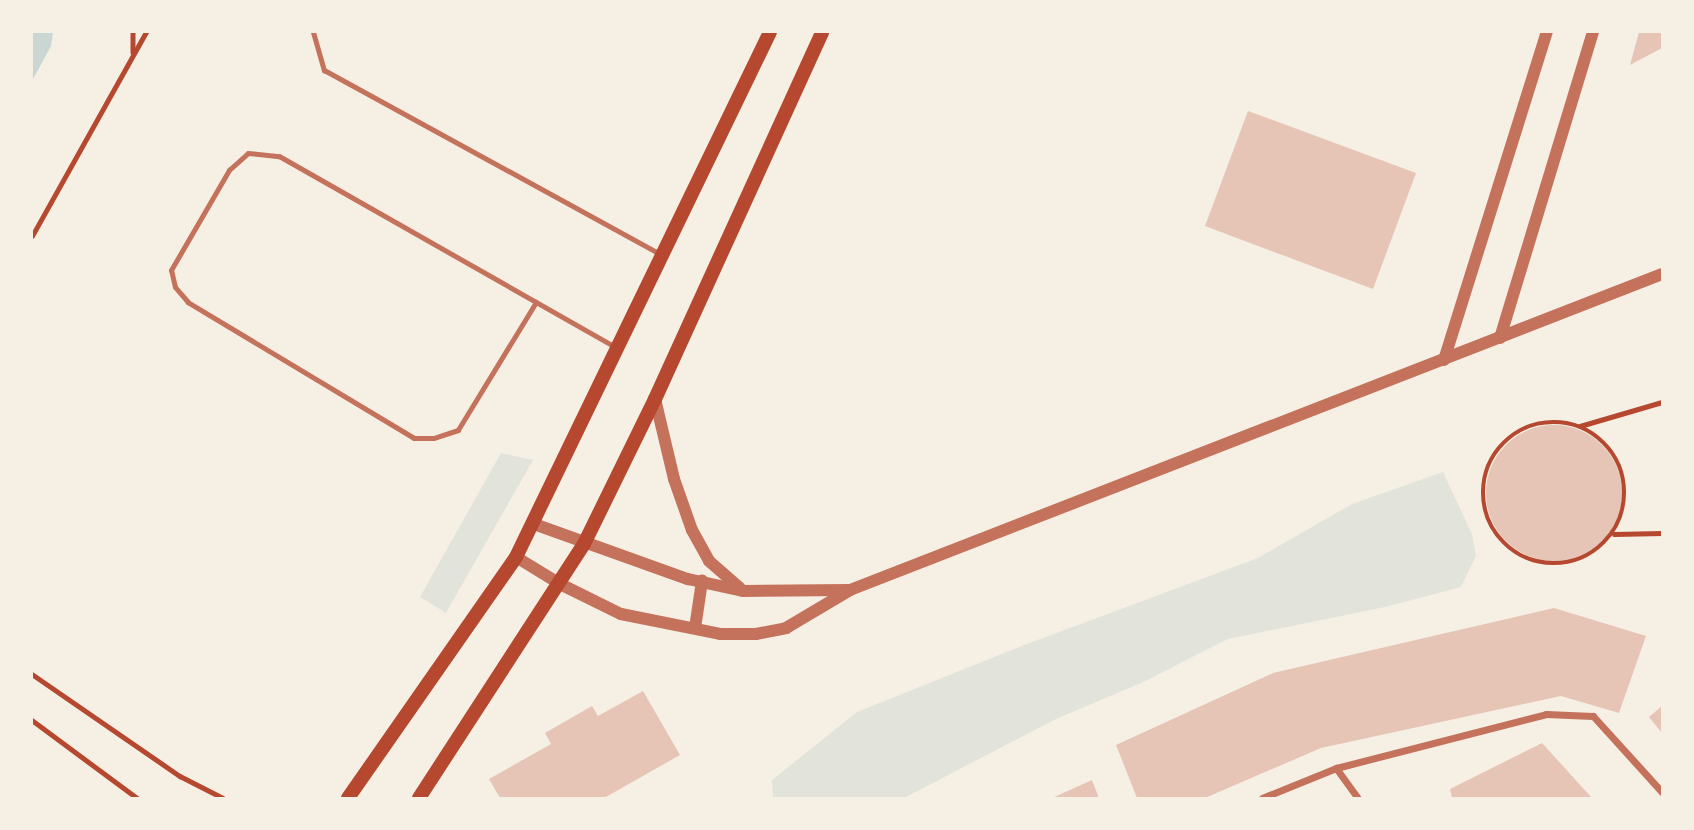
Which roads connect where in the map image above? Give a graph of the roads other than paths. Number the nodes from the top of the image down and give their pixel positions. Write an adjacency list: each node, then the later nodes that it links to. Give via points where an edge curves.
1 (313, 32): 6 (lane, via 324,71)
2 (770, 32): 6 (main road)
3 (822, 32): 12 (main road)
4 (1547, 32): 11 (street)
5 (1593, 32): 9 (street)
6 (663, 256): 10 (main road)
7 (1662, 274): 9 (street)
8 (536, 302): 8 (lane, via 279,156 248,153 229,170 171,270 175,287 188,302 414,438 458,430); 10 (lane)
9 (1500, 338): 11 (street)
10 (618, 349): 13 (main road)
11 (1444, 360): 19 (street)
12 (655, 399): 14 (main road); 18 (street, via 674,480 692,530 709,561)
13 (534, 524): 14 (street); 15 (main road)
14 (584, 544): 16 (street); 17 (main road)
15 (516, 557): 17 (street); 23 (main road)
16 (702, 581): 18 (street); 20 (street)
17 (560, 584): 20 (street, via 621,614); 24 (main road)
18 (743, 590): 19 (street)
19 (850, 590): 20 (street, via 786,628 756,634 720,634)
20 (695, 628)
21 (1336, 768): 22 (street, via 1546,714 1593,716); 25 (street); 26 (street)
22 (1662, 792)
23 (348, 799)
24 (419, 799)
25 (1262, 799)
26 (1358, 799)

